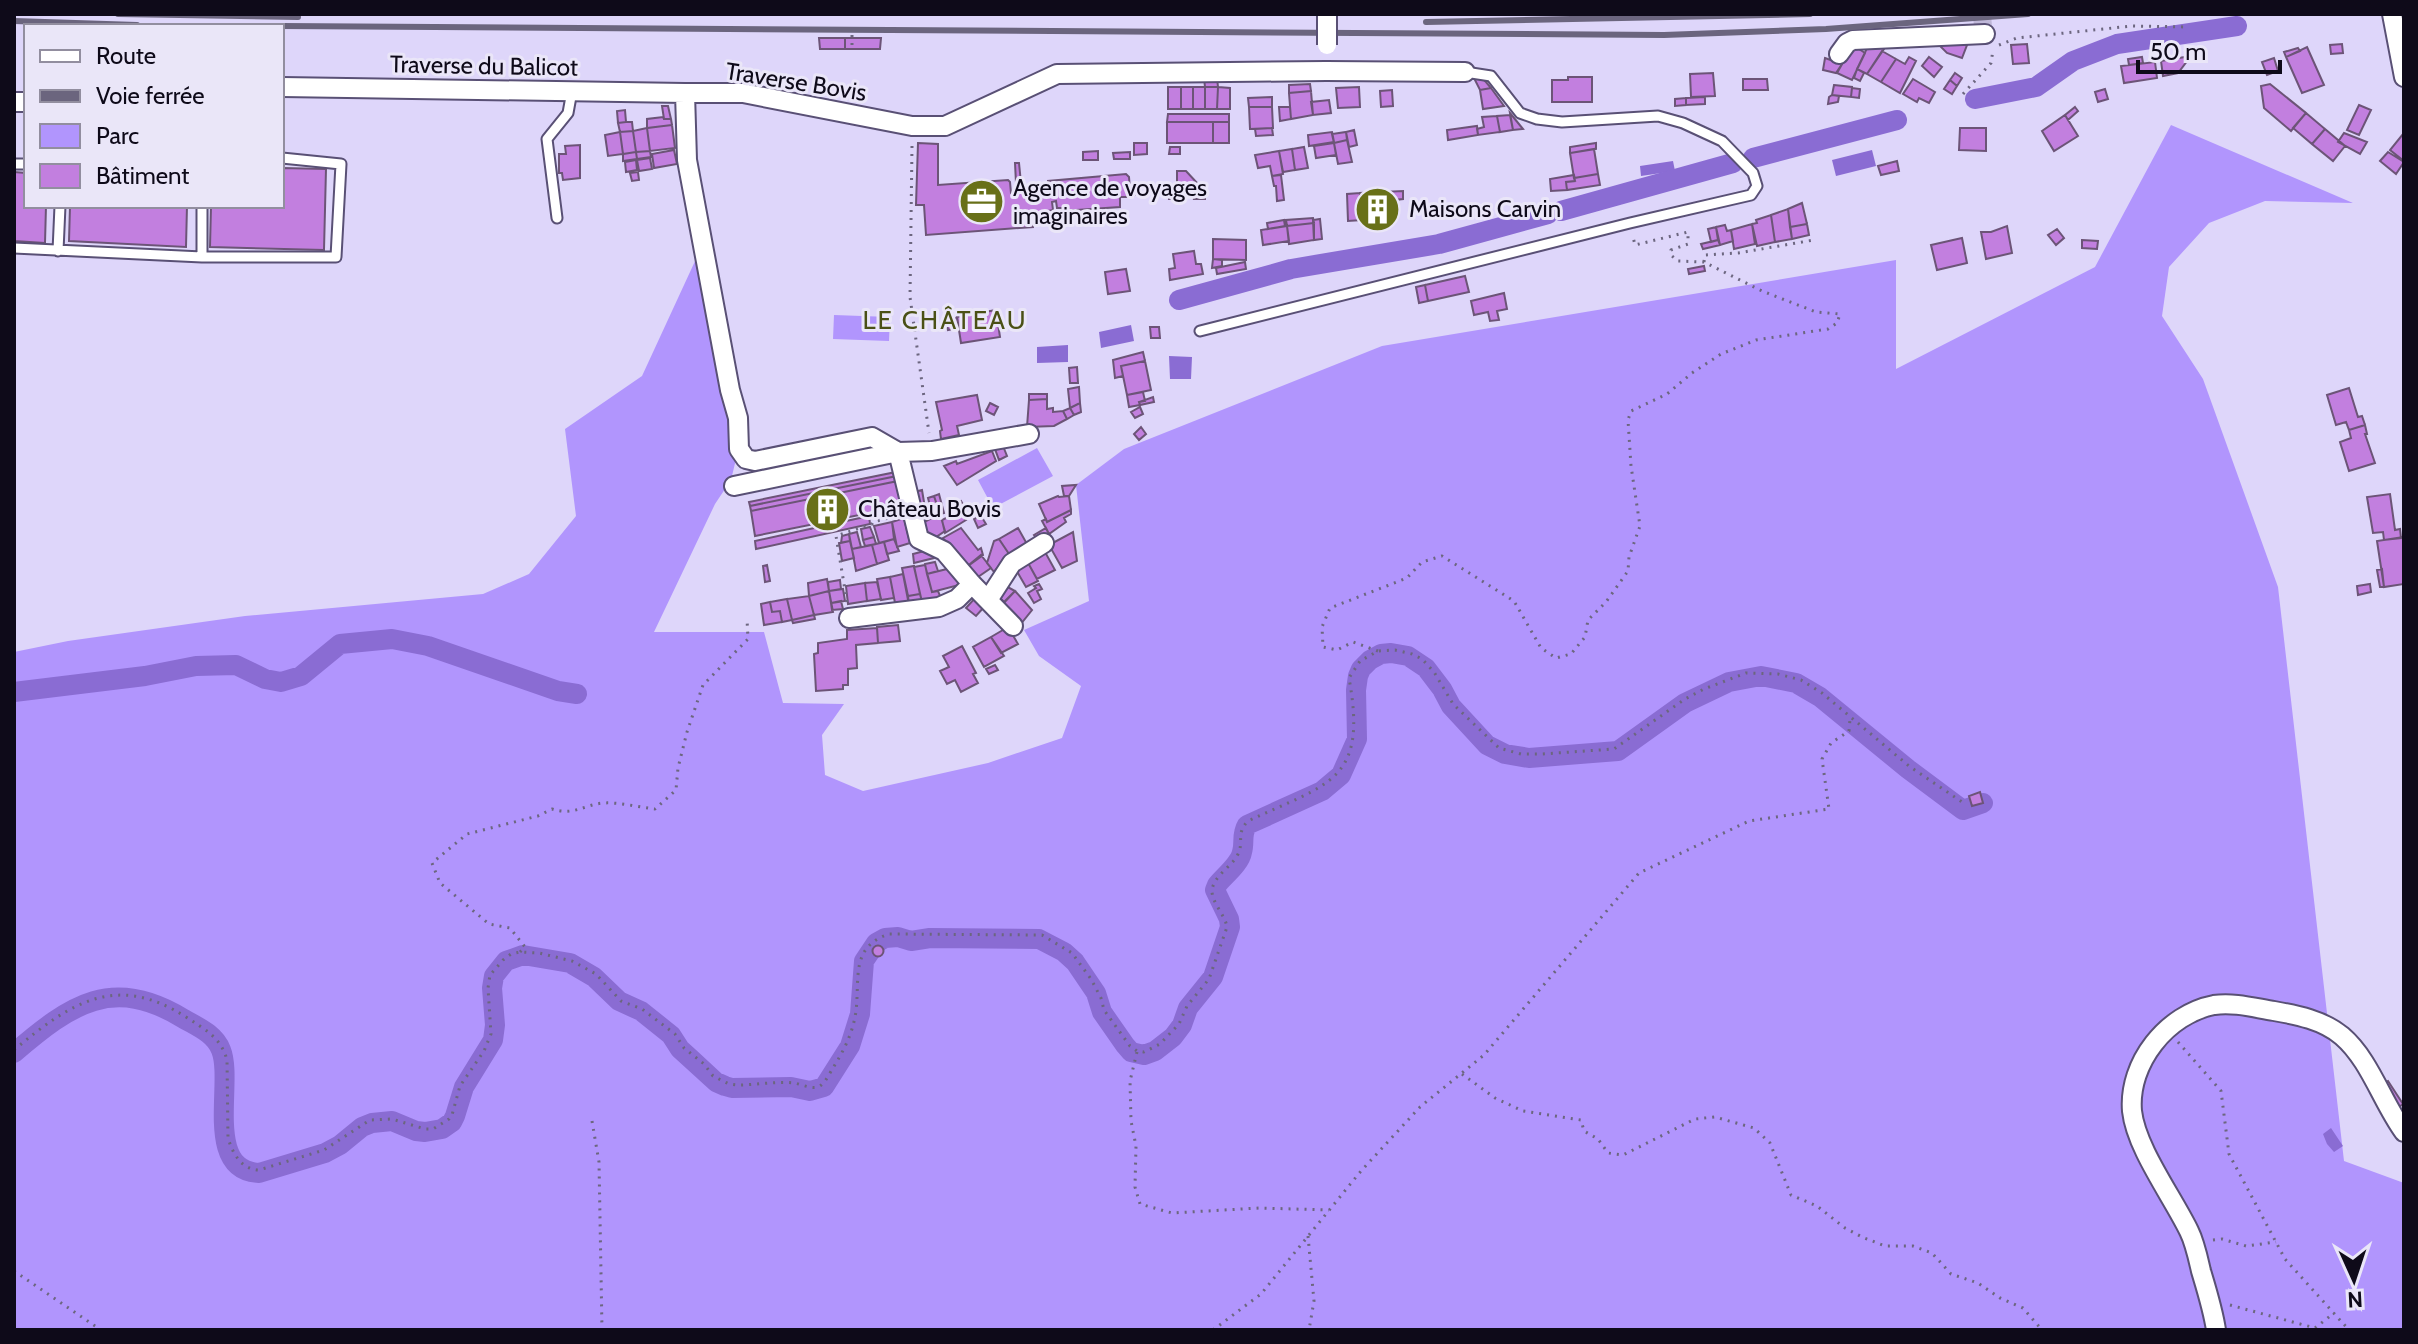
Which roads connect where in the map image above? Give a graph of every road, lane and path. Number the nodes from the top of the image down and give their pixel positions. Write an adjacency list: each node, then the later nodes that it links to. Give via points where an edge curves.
1 (1327, 14): 8 (street, bridge)
2 (2392, 14): 10 (street)
3 (2189, 27): 5 (path)
4 (852, 34): 6 (path)
5 (1987, 36): 7 (street, via 1853,40); 14 (path, via 1991,63)
6 (852, 45)
7 (1839, 54)
8 (1326, 71): 9 (street, Traverse Bovis); 15 (street, Traverse Bovis, via 1057,74 945,126)
9 (1465, 72): 20 (lane, Traverse Bovis, via 1491,76 1520,113 1537,119 1658,116 1683,123 1722,141 1753,173 1757,186 1751,195)
10 (2404, 77)
11 (284, 87): 12 (street, Traverse du Balicot)
12 (572, 91): 13 (street, Traverse du Balicot); 19 (lane, via 568,113 547,139)
13 (685, 93): 15 (street, Traverse Bovis, via 743,93); 29 (street, via 687,160 738,418 739,449 755,461 872,437)
14 (1963, 94)
15 (912, 126): 27 (path, via 910,297)
16 (284, 158): 24 (lane, via 341,164 336,257)
17 (60, 208): 23 (lane)
18 (202, 208): 24 (lane)
19 (557, 218)
20 (1630, 223): 25 (path, via 1635,245 1688,232 1688,244 1671,250 1672,256); 26 (lane)
21 (1814, 240): 25 (path, via 1705,255)
22 (14, 248): 23 (lane)
23 (58, 251): 24 (lane)
24 (202, 257)
25 (1704, 262): 38 (path, via 1816,312 1840,314 1837,323 1828,329 1756,340 1721,354 1667,394 1631,411 1631,466 1640,526 1628,571 1588,620 1585,637 1571,654 1556,658 1541,648 1514,601 1442,556 1422,562 1407,578 1330,608 1322,627 1323,647 1337,650 1353,642)
26 (1200, 331)
27 (927, 421)
28 (1029, 434): 29 (street)
29 (898, 452): 30 (street); 31 (street)
30 (734, 486)
31 (913, 513): 33 (street, via 919,539 944,551); 35 (path, via 836,536)
32 (1044, 543): 34 (street, via 1012,563)
33 (972, 584): 34 (street); 35 (street, via 939,607)
34 (988, 600): 37 (street)
35 (849, 618)
36 (747, 619): 41 (path, via 748,639 703,685 676,790 655,809 602,803 563,813 552,809 467,834 432,863 440,883 489,924 510,928 525,947)
37 (1013, 626)
38 (1378, 651): 39 (path, via 1395,650 1422,659 1453,704 1489,739 1521,754 1614,749 1685,699 1746,673 1801,680); 44 (path, via 1360,661 1349,678 1355,730 1343,766 1315,790 1243,826 1237,856 1214,884 1212,894 1227,927 1209,979 1171,1034 1151,1051)
39 (1850, 718): 40 (path); 45 (path, via 1849,731 1831,743 1822,759 1829,809 1749,821 1639,873)
40 (1962, 802)
41 (520, 952): 43 (path, via 490,975 491,1034 460,1086 449,1119 433,1129 392,1119 370,1120 324,1150 259,1170 240,1162 228,1138 223,1047 211,1033 162,1003 115,995 91,998); 44 (path, via 572,961 596,974 621,1001 642,1009 675,1034 713,1076 729,1084 819,1087 847,1046 861,957 876,939 889,934 1042,935 1072,953 1104,1010)
42 (2167, 1030): 47 (street, via 2187,1014 2215,1005 2304,1016 2349,1043); 50 (street, via 2142,1060 2132,1110); 51 (path, via 2221,1091 2229,1154)
43 (14, 1050)
44 (1137, 1051): 48 (path, via 1130,1081 1140,1204 1172,1213)
45 (1462, 1074): 48 (path, via 1420,1107); 59 (path, via 1523,1111 1581,1120 1584,1131 1608,1153 1623,1155 1695,1119 1715,1117 1754,1128 1770,1143 1791,1195 1862,1237 1932,1253 1951,1274 2023,1308)
46 (592, 1121): 56 (path, via 599,1162)
47 (2404, 1132)
48 (1329, 1210): 49 (path)
49 (1308, 1236): 57 (path, via 1261,1294); 58 (path, via 1314,1301)
50 (2193, 1242): 51 (path); 53 (street)
51 (2276, 1242): 54 (path)
52 (14, 1271): 55 (path)
53 (2210, 1300): 54 (path, via 2315,1328); 60 (street)
54 (2334, 1313): 61 (path)
55 (101, 1330)
56 (602, 1330)
57 (1213, 1330)
58 (1309, 1330)
59 (2042, 1330)
60 (2216, 1330)
61 (2349, 1330)

